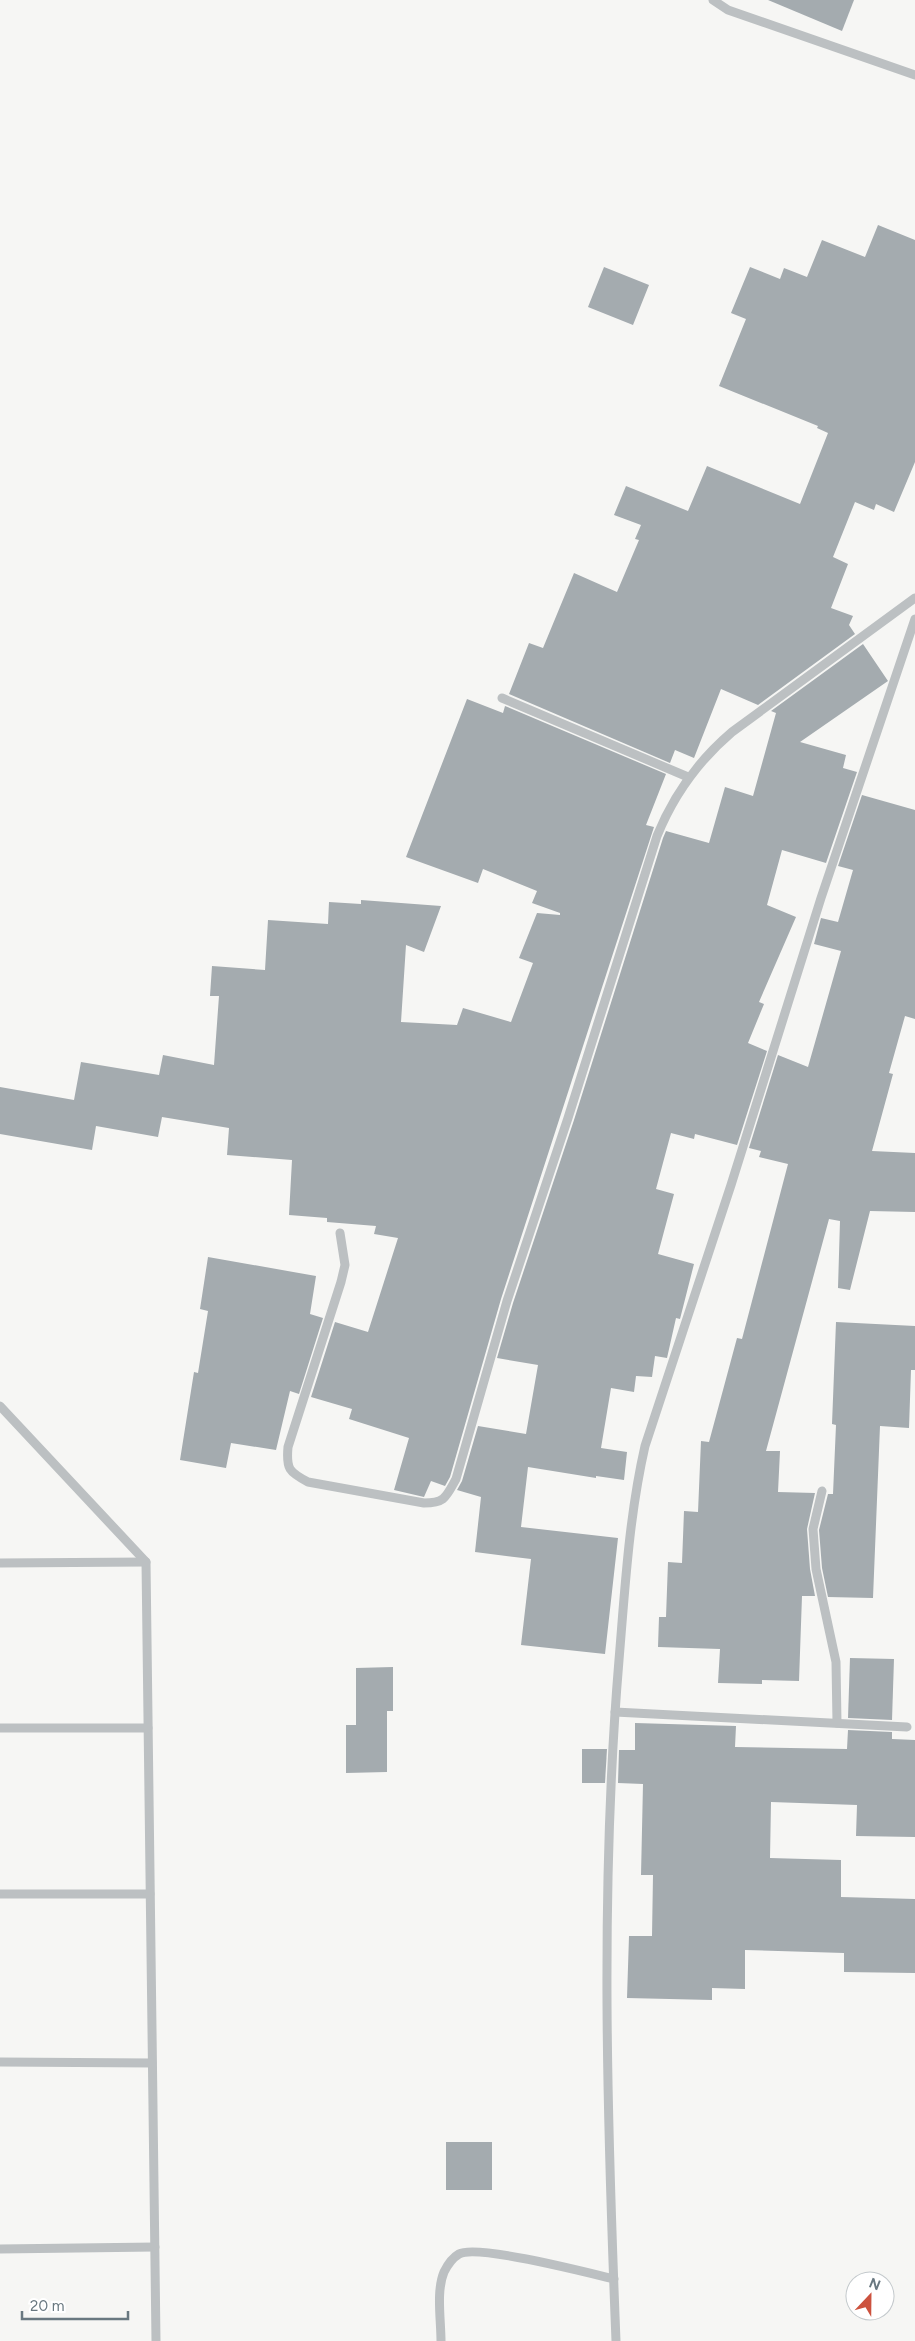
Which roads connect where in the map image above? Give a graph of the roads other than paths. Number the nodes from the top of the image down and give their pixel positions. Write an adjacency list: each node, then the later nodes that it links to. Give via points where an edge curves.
1 (713, 0): 2 (street, via 728,10)
2 (915, 75)
3 (915, 598): 6 (street, via 732,732)
4 (915, 619): 12 (street, via 821,898 645,1446 631,1519)
5 (502, 698): 6 (street)
6 (688, 777): 7 (street, via 668,810 658,836 507,1301 456,1479 444,1499 437,1503 308,1482 292,1473 287,1462 288,1447 345,1265)
7 (340, 1233)
8 (0, 1406): 10 (street)
9 (822, 1491): 13 (street, via 813,1529 816,1568 836,1662)
10 (146, 1562): 11 (street); 16 (street)
11 (0, 1563)
12 (614, 1712): 13 (street); 23 (street, via 610,1760 607,1981)
13 (837, 1724): 14 (street)
14 (906, 1727)
15 (0, 1728): 16 (street)
16 (148, 1728): 18 (street)
17 (0, 1894): 18 (street)
18 (150, 1894): 20 (street)
19 (0, 2062): 20 (street)
20 (152, 2063): 21 (street)
21 (155, 2247): 22 (street); 24 (street)
22 (0, 2249)
23 (614, 2279): 25 (street, via 549,2263 474,2252 460,2253 443,2274); 26 (street)
24 (156, 2341)
25 (441, 2341)
26 (616, 2341)

